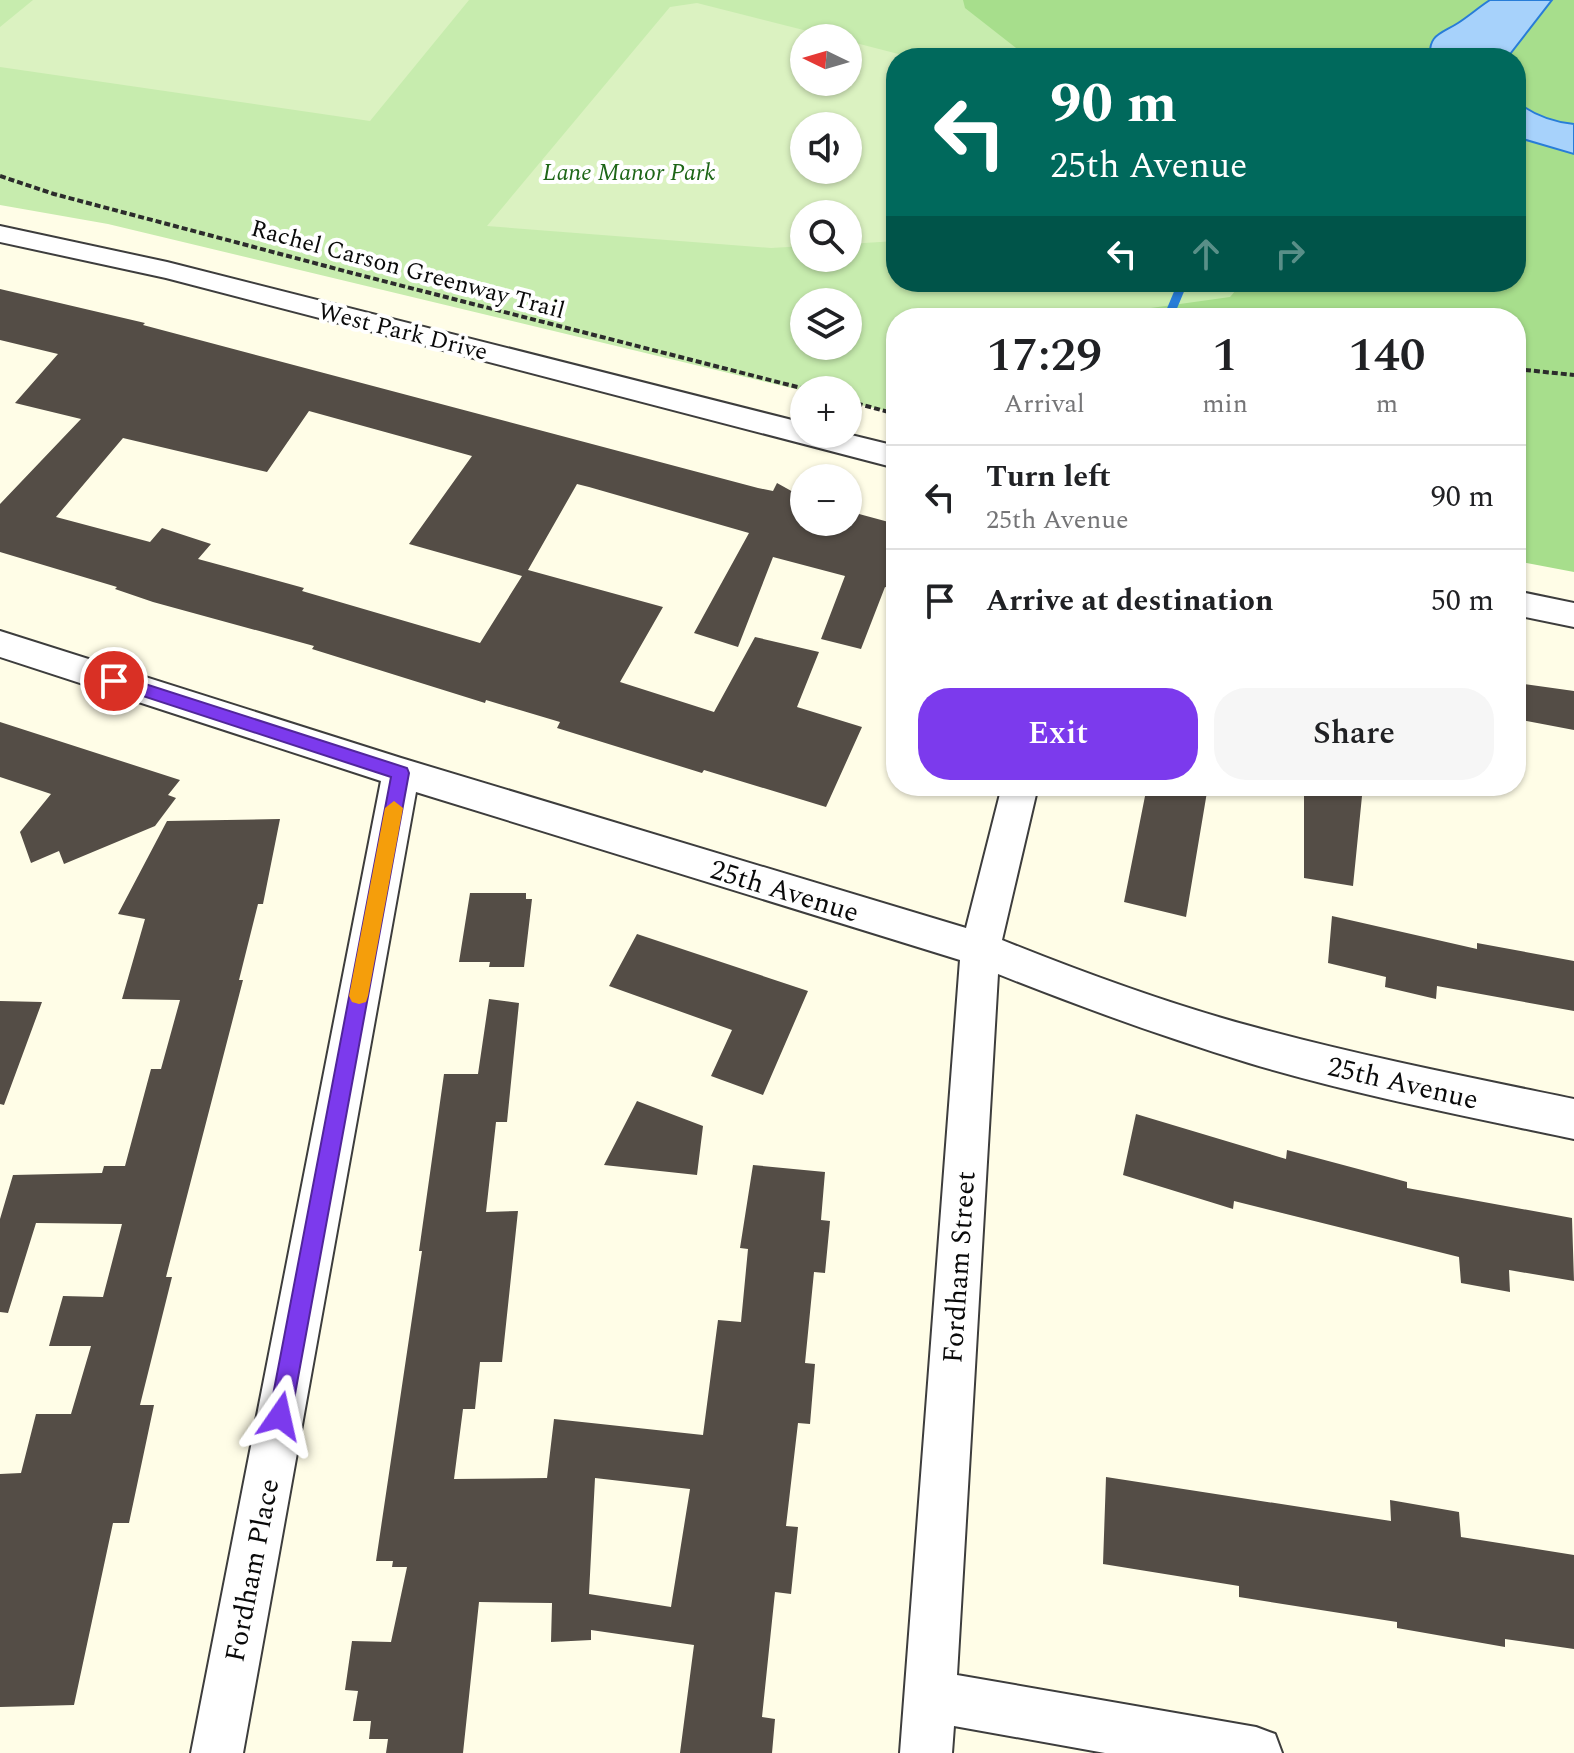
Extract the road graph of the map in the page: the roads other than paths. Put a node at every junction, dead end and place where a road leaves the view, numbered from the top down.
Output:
1 (0, 234) edge
2 (790, 430) edge
3 (860, 448) edge
4 (886, 454) edge
5 (1526, 605) edge
6 (1574, 615) edge
7 (0, 644) edge
8 (401, 773) junction
9 (1018, 796) edge
10 (980, 949) junction
11 (1574, 1119) edge
12 (928, 1696) junction
13 (217, 1753) edge
14 (926, 1753) edge
15 (1256, 1753) edge

1 - 2 street, West Park Drive
3 - 4 street, West Park Drive
5 - 6 street
7 - 8 street, 25th Avenue
8 - 10 street, 25th Avenue
8 - 13 street, Fordham Place
9 - 10 street, Fordham Street
10 - 11 street, 25th Avenue
10 - 12 street, Fordham Street
12 - 14 street, Fordham Street
12 - 15 street

